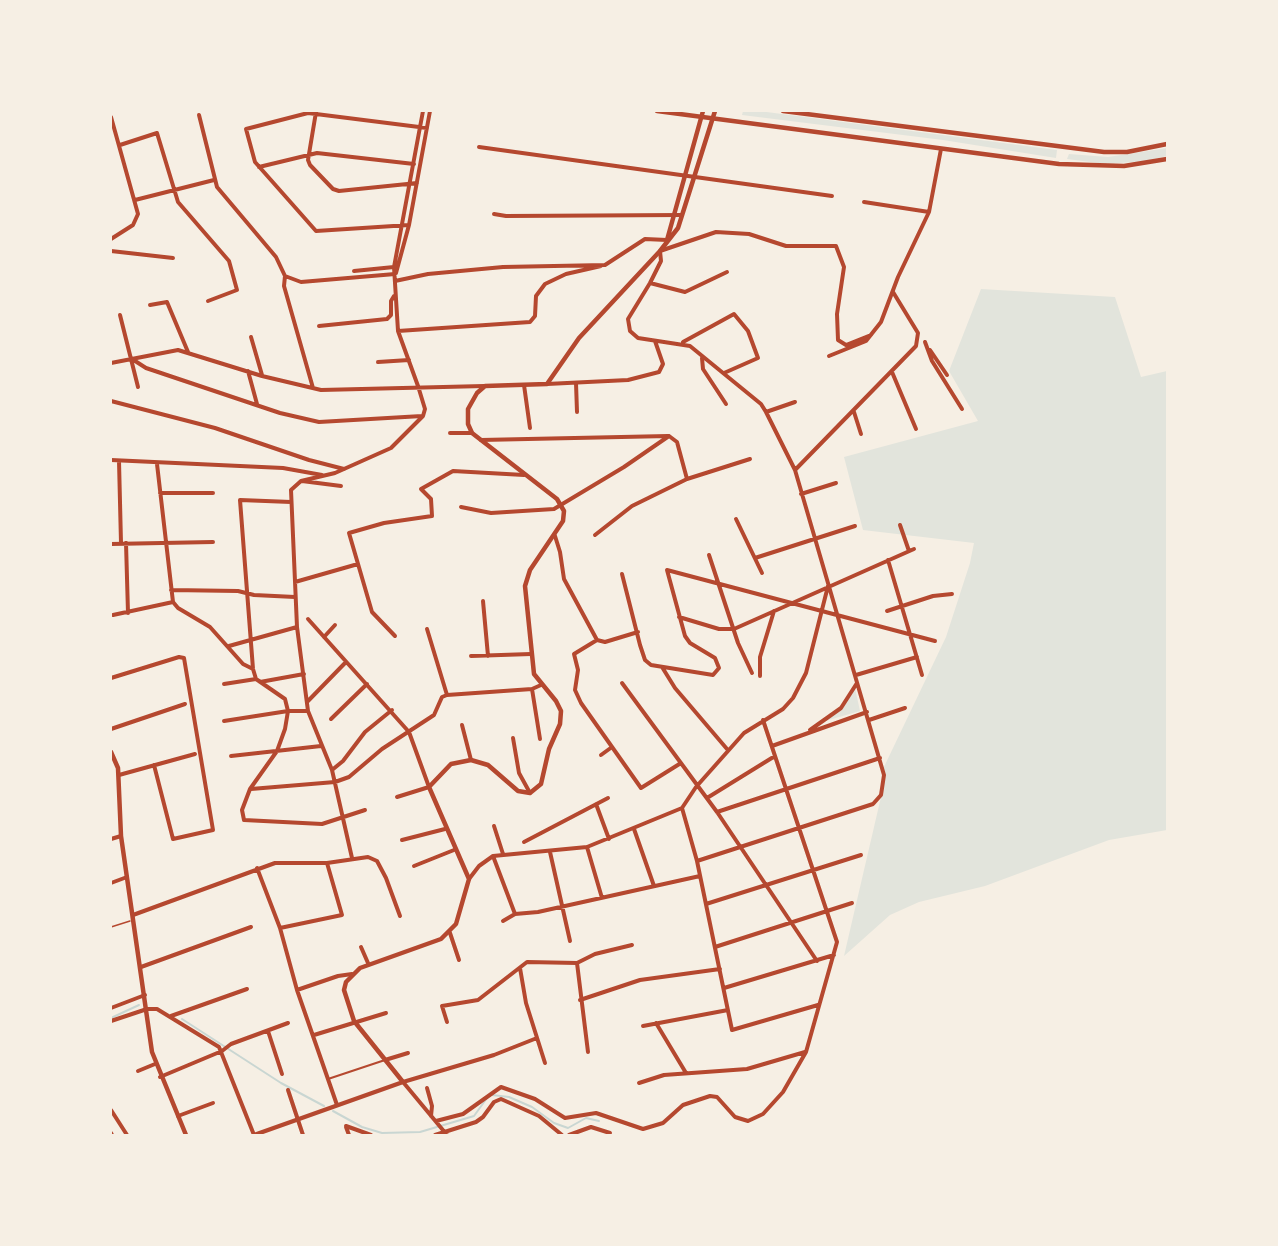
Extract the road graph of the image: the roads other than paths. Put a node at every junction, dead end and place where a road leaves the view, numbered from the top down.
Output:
1 (423, 111) edge
2 (430, 111) edge
3 (657, 111) edge
4 (715, 111) edge
5 (783, 111) edge
6 (316, 112) edge
7 (702, 114) edge
8 (199, 116) dead end
9 (111, 117) edge
10 (712, 118) junction
11 (421, 127) junction
12 (427, 128) junction
13 (1167, 144) edge
14 (120, 145) junction
15 (479, 147) dead end
16 (941, 149) junction
17 (309, 153) junction
18 (1167, 159) edge
19 (414, 164) junction
20 (259, 167) junction
21 (684, 177) junction
22 (694, 178) junction
23 (214, 180) junction
24 (411, 183) junction
25 (417, 183) junction
26 (174, 191) junction
27 (832, 196) dead end
28 (135, 200) junction
29 (864, 202) dead end
30 (929, 212) junction
31 (494, 214) dead end
32 (672, 215) junction
33 (682, 216) junction
34 (402, 225) junction
35 (409, 225) junction
36 (111, 238) edge
37 (667, 240) junction
38 (111, 251) edge
39 (660, 251) junction
40 (173, 258) dead end
41 (605, 264) junction
42 (394, 267) junction
43 (354, 271) dead end
44 (727, 272) dead end
45 (395, 274) junction
46 (285, 276) junction
47 (395, 281) junction
48 (650, 283) junction
49 (893, 292) junction
50 (395, 294) junction
51 (208, 301) dead end
52 (150, 305) dead end
53 (120, 315) dead end
54 (319, 326) dead end
55 (398, 331) junction
56 (871, 335) junction
57 (250, 338) dead end
58 (922, 340) junction
59 (655, 341) junction
60 (682, 343) junction
61 (189, 352) junction
62 (828, 356) dead end
63 (702, 358) junction
64 (132, 359) junction
65 (409, 360) junction
66 (378, 362) dead end
67 (111, 363) edge
68 (248, 371) junction
69 (892, 372) junction
70 (724, 373) junction
71 (947, 375) dead end
72 (262, 376) junction
73 (576, 382) junction
74 (548, 384) junction
75 (524, 385) junction
76 (418, 386) junction
77 (485, 386) junction
78 (138, 387) dead end
79 (313, 388) junction
80 (111, 401) edge
81 (795, 402) dead end
82 (726, 404) dead end
83 (258, 405) junction
84 (962, 409) dead end
85 (577, 412) dead end
86 (766, 412) junction
87 (854, 412) junction
88 (423, 416) junction
89 (530, 428) dead end
90 (916, 429) dead end
91 (450, 433) dead end
92 (472, 433) junction
93 (861, 434) dead end
94 (669, 436) junction
95 (480, 440) junction
96 (750, 459) dead end
97 (111, 460) edge
98 (119, 460) junction
99 (157, 464) junction
100 (345, 469) junction
101 (795, 470) junction
102 (326, 475) junction
103 (524, 475) junction
104 (687, 479) junction
105 (301, 481) junction
106 (836, 483) dead end
107 (341, 486) dead end
108 (160, 493) junction
109 (213, 493) dead end
110 (801, 494) junction
111 (291, 502) junction
112 (562, 504) junction
113 (461, 507) dead end
114 (736, 519) dead end
115 (900, 525) dead end
116 (855, 526) dead end
117 (555, 536) junction
118 (595, 536) dead end
119 (815, 538) junction
120 (213, 542) dead end
121 (124, 543) junction
122 (165, 543) junction
123 (111, 544) edge
124 (914, 549) dead end
125 (909, 551) junction
126 (709, 555) dead end
127 (755, 558) junction
128 (888, 560) junction
129 (358, 564) junction
130 (762, 573) dead end
131 (622, 574) dead end
132 (295, 582) junction
133 (719, 583) junction
134 (829, 586) junction
135 (171, 590) junction
136 (246, 593) junction
137 (952, 594) dead end
138 (295, 597) junction
139 (173, 602) junction
140 (483, 602) dead end
141 (793, 603) junction
142 (902, 606) junction
143 (823, 610) junction
144 (774, 611) junction
145 (887, 611) dead end
146 (128, 613) junction
147 (838, 614) junction
148 (113, 615) dead end
149 (680, 617) junction
150 (308, 619) dead end
151 (335, 625) dead end
152 (297, 627) junction
153 (427, 629) dead end
154 (734, 629) junction
155 (638, 633) junction
156 (910, 635) junction
157 (395, 636) dead end
158 (324, 637) junction
159 (249, 641) junction
160 (599, 641) junction
161 (935, 642) dead end
162 (229, 646) junction
163 (531, 654) junction
164 (471, 656) dead end
165 (488, 656) junction
166 (917, 657) junction
167 (346, 662) junction
168 (662, 666) junction
169 (253, 669) junction
170 (752, 673) dead end
171 (304, 674) junction
172 (856, 675) junction
173 (922, 675) dead end
174 (760, 676) dead end
175 (111, 678) edge
176 (258, 680) junction
177 (858, 682) junction
178 (622, 683) dead end
179 (224, 684) dead end
180 (367, 684) junction
181 (541, 685) junction
182 (532, 688) junction
183 (447, 695) junction
184 (307, 702) junction
185 (185, 704) dead end
186 (905, 708) dead end
187 (392, 710) junction
188 (288, 711) junction
189 (308, 711) junction
190 (867, 712) junction
191 (331, 719) dead end
192 (763, 720) junction
193 (869, 720) junction
194 (224, 721) dead end
195 (462, 725) dead end
196 (111, 729) edge
197 (409, 732) junction
198 (805, 733) junction
199 (513, 738) dead end
200 (540, 739) dead end
201 (321, 746) junction
202 (772, 746) junction
203 (612, 747) junction
204 (727, 749) junction
205 (277, 751) junction
206 (111, 752) edge
207 (195, 754) dead end
208 (601, 755) dead end
209 (231, 756) dead end
210 (775, 756) junction
211 (880, 758) junction
212 (471, 760) junction
213 (681, 763) junction
214 (154, 765) junction
215 (332, 770) junction
216 (119, 774) junction
217 (335, 782) junction
218 (429, 787) junction
219 (696, 787) junction
220 (250, 789) junction
221 (786, 789) junction
222 (530, 793) junction
223 (397, 796) dead end
224 (608, 798) dead end
225 (707, 798) junction
226 (596, 804) junction
227 (682, 808) junction
228 (365, 810) dead end
229 (717, 812) junction
230 (341, 819) junction
231 (494, 826) dead end
232 (445, 829) junction
233 (634, 829) junction
234 (800, 829) junction
235 (121, 836) junction
236 (111, 839) edge
237 (609, 839) junction
238 (402, 840) dead end
239 (524, 842) dead end
240 (587, 847) junction
241 (740, 848) junction
242 (454, 850) junction
243 (550, 852) junction
244 (503, 854) junction
245 (861, 855) dead end
246 (493, 856) junction
247 (352, 858) junction
248 (697, 861) junction
249 (327, 863) junction
250 (414, 866) dead end
251 (258, 868) junction
252 (813, 870) junction
253 (700, 876) junction
254 (127, 877) junction
255 (469, 879) junction
256 (111, 883) edge
257 (765, 885) junction
258 (654, 886) junction
259 (602, 898) junction
260 (852, 903) dead end
261 (706, 904) junction
262 (562, 906) junction
263 (827, 912) junction
264 (515, 914) junction
265 (400, 916) dead end
266 (134, 917) junction
267 (503, 921) dead end
268 (791, 923) junction
269 (111, 927) edge
270 (251, 927) dead end
271 (280, 928) junction
272 (450, 933) junction
273 (570, 941) dead end
274 (632, 945) dead end
275 (361, 947) dead end
276 (715, 947) junction
277 (835, 955) junction
278 (459, 960) dead end
279 (816, 961) junction
280 (368, 963) junction
281 (577, 963) junction
282 (141, 967) junction
283 (520, 967) junction
284 (720, 969) junction
285 (352, 974) junction
286 (247, 988) dead end
287 (724, 988) junction
288 (297, 990) junction
289 (146, 994) junction
290 (580, 1000) junction
291 (111, 1002) edge
292 (818, 1004) junction
293 (112, 1008) edge
294 (147, 1009) junction
295 (728, 1010) junction
296 (386, 1013) dead end
297 (171, 1016) junction
298 (111, 1021) edge
299 (354, 1021) junction
300 (447, 1022) dead end
301 (288, 1023) dead end
302 (656, 1023) junction
303 (643, 1026) dead end
304 (268, 1031) junction
305 (314, 1035) junction
306 (537, 1038) junction
307 (225, 1048) junction
308 (588, 1052) dead end
309 (806, 1052) junction
310 (408, 1053) dead end
311 (385, 1060) junction
312 (545, 1063) dead end
313 (155, 1064) junction
314 (138, 1071) dead end
315 (686, 1073) junction
316 (282, 1074) dead end
317 (160, 1077) junction
318 (328, 1079) junction
319 (403, 1082) junction
320 (639, 1083) dead end
321 (427, 1088) dead end
322 (288, 1090) dead end
323 (213, 1103) dead end
324 (337, 1105) junction
325 (111, 1110) edge
326 (178, 1116) junction
327 (431, 1116) junction
328 (298, 1118) junction
329 (437, 1123) junction
330 (445, 1132) edge
331 (555, 1133) edge
332 (609, 1134) edge
333 (127, 1135) edge
334 (186, 1135) edge
335 (254, 1135) edge
336 (303, 1135) edge
337 (349, 1135) edge
338 (371, 1135) edge
339 (435, 1135) edge
340 (562, 1135) edge
341 (569, 1135) edge

1 - 11 street
2 - 12 street
3 - 7 street
4 - 10 street
5 - 13 street
6 - 11 street
6 - 17 street
6 - 20 street
7 - 10 street
7 - 21 street
8 - 23 street
9 - 14 street
10 - 16 street
10 - 22 street
11 - 12 street
11 - 19 street
12 - 25 street
14 - 26 street
14 - 28 street
15 - 21 street
16 - 18 street
16 - 30 street
17 - 19 street
17 - 20 street
17 - 24 street
19 - 24 street
20 - 34 street
21 - 22 street
21 - 32 street
22 - 27 street
22 - 33 street
23 - 26 street
23 - 46 street
24 - 25 street
24 - 34 street
25 - 35 street
26 - 28 street
26 - 51 street
28 - 36 street
29 - 30 street
30 - 49 street
31 - 32 street
32 - 33 street
32 - 37 street
33 - 37 street
34 - 35 street
34 - 42 street
35 - 45 street
37 - 39 street
37 - 41 street
38 - 40 street
39 - 48 street
39 - 56 street
39 - 74 street
41 - 47 street
41 - 55 street
42 - 43 street
42 - 45 street
44 - 48 street
45 - 46 street
45 - 47 street
46 - 79 street
47 - 50 street
48 - 59 street
49 - 56 street
49 - 58 street
50 - 54 street
50 - 55 street
52 - 61 street
53 - 64 street
55 - 65 street
56 - 62 street
57 - 72 street
58 - 69 street
58 - 71 street
58 - 84 street
59 - 60 street
59 - 73 street
60 - 63 street
60 - 70 street
61 - 64 street
61 - 68 street
63 - 70 street
63 - 82 street
64 - 67 street
64 - 78 street
64 - 83 street
65 - 66 street
65 - 76 street
68 - 72 street
68 - 83 street
69 - 87 street
69 - 90 street
70 - 86 street
72 - 79 street
73 - 74 street
73 - 85 street
74 - 75 street
75 - 77 street
75 - 89 street
76 - 77 street
76 - 79 street
76 - 88 street
77 - 92 street
80 - 100 street
81 - 86 street
83 - 88 street
86 - 101 street
87 - 93 street
87 - 101 street
88 - 100 street
91 - 92 street
92 - 95 street
94 - 95 street
94 - 104 street
94 - 112 street
95 - 103 street
96 - 104 street
97 - 98 street
98 - 99 street
98 - 121 street
99 - 102 street
99 - 108 street
100 - 102 street
101 - 110 street
102 - 105 street
103 - 112 street
103 - 129 street
104 - 118 street
105 - 107 street
105 - 111 street
106 - 110 street
108 - 109 street
108 - 122 street
110 - 119 street
111 - 132 street
111 - 136 street
112 - 113 street
112 - 117 street
114 - 127 street
115 - 125 street
116 - 119 street
117 - 160 street
117 - 163 street
119 - 127 street
119 - 134 street
120 - 122 street
121 - 122 street
121 - 123 street
121 - 146 street
122 - 135 street
124 - 125 street
125 - 128 street
126 - 133 street
127 - 130 street
128 - 134 street
128 - 142 street
129 - 132 street
129 - 157 street
131 - 155 street
132 - 138 street
133 - 141 street
133 - 149 street
133 - 154 street
134 - 141 street
134 - 143 street
134 - 147 street
135 - 136 street
135 - 139 street
136 - 138 street
136 - 159 street
137 - 142 street
138 - 152 street
139 - 146 street
139 - 162 street
140 - 165 street
141 - 143 street
141 - 144 street
142 - 145 street
142 - 156 street
143 - 147 street
143 - 192 street
144 - 154 street
144 - 174 street
146 - 148 street
147 - 156 street
147 - 172 street
149 - 154 street
149 - 168 street
150 - 158 street
151 - 158 street
152 - 159 street
152 - 171 street
153 - 183 street
154 - 170 street
155 - 160 street
155 - 168 street
156 - 161 street
156 - 166 street
158 - 167 street
159 - 162 street
159 - 169 street
160 - 203 street
162 - 169 street
163 - 165 street
163 - 181 street
164 - 165 street
166 - 172 street
166 - 173 street
167 - 180 street
167 - 184 street
168 - 204 street
169 - 176 street
171 - 176 street
171 - 184 street
172 - 177 street
175 - 214 street
176 - 179 street
176 - 188 street
177 - 190 street
177 - 198 street
178 - 213 street
180 - 187 street
180 - 191 street
181 - 182 street
181 - 222 street
182 - 183 street
182 - 200 street
183 - 197 street
184 - 189 street
185 - 196 street
186 - 193 street
187 - 197 street
187 - 215 street
188 - 189 street
188 - 194 street
188 - 205 street
189 - 201 street
190 - 193 street
190 - 198 street
192 - 202 street
192 - 204 street
193 - 211 street
195 - 212 street
197 - 217 street
197 - 218 street
198 - 202 street
199 - 222 street
201 - 205 street
201 - 215 street
202 - 210 street
203 - 208 street
203 - 213 street
204 - 219 street
205 - 209 street
205 - 220 street
206 - 216 street
207 - 214 street
210 - 221 street
210 - 225 street
211 - 221 street
211 - 234 street
212 - 218 street
212 - 222 street
213 - 219 street
214 - 216 street
215 - 217 street
216 - 235 street
217 - 220 street
217 - 230 street
218 - 223 street
218 - 232 street
219 - 225 street
219 - 227 street
220 - 230 street
221 - 229 street
221 - 234 street
224 - 226 street
225 - 229 street
226 - 237 street
226 - 239 street
227 - 233 street
227 - 248 street
228 - 230 street
229 - 241 street
230 - 247 street
231 - 244 street
232 - 238 street
232 - 242 street
233 - 237 street
233 - 258 street
234 - 241 street
234 - 252 street
235 - 236 street
235 - 254 street
237 - 240 street
240 - 243 street
240 - 259 street
241 - 248 street
241 - 257 street
242 - 250 street
242 - 255 street
243 - 244 street
243 - 262 street
244 - 246 street
245 - 252 street
246 - 255 street
246 - 264 street
247 - 249 street
247 - 265 street
248 - 253 street
249 - 251 street
249 - 271 street
251 - 266 street
251 - 271 street
252 - 257 street
252 - 263 street
253 - 258 street
253 - 261 street
254 - 256 street
254 - 266 street
255 - 272 street
257 - 261 street
257 - 268 street
258 - 259 street
259 - 262 street
260 - 263 street
261 - 276 street
262 - 264 street
262 - 273 street
263 - 268 street
263 - 277 street
264 - 267 street
266 - 269 lane
266 - 282 street
268 - 276 street
268 - 279 street
270 - 282 street
271 - 288 street
272 - 278 street
272 - 280 street
274 - 281 street
275 - 280 street
276 - 284 street
277 - 279 street
277 - 292 street
279 - 287 street
280 - 285 street
281 - 283 street
281 - 290 street
282 - 289 street
283 - 300 street
283 - 306 street
284 - 287 street
284 - 290 street
285 - 288 street
285 - 299 street
286 - 297 street
287 - 295 street
288 - 305 street
289 - 293 street
289 - 294 street
290 - 308 street
291 - 293 street
292 - 295 street
292 - 309 street
294 - 297 street
294 - 298 street
294 - 313 street
295 - 302 street
296 - 299 street
297 - 307 street
299 - 305 street
299 - 311 street
301 - 304 street
302 - 303 street
302 - 315 street
304 - 307 street
304 - 316 street
305 - 318 street
306 - 312 street
306 - 319 street
307 - 317 street
307 - 335 street
309 - 315 street
309 - 329 street
310 - 311 street
311 - 318 street
311 - 319 street
313 - 314 street
313 - 317 street
315 - 320 street
317 - 326 street
318 - 324 street
319 - 324 street
319 - 327 street
321 - 327 street
322 - 328 street
323 - 326 street
324 - 328 street
325 - 333 street
326 - 334 street
327 - 329 street
328 - 335 street
328 - 336 street
329 - 330 street
330 - 331 street
330 - 339 street
331 - 340 street
332 - 341 street
337 - 338 street

